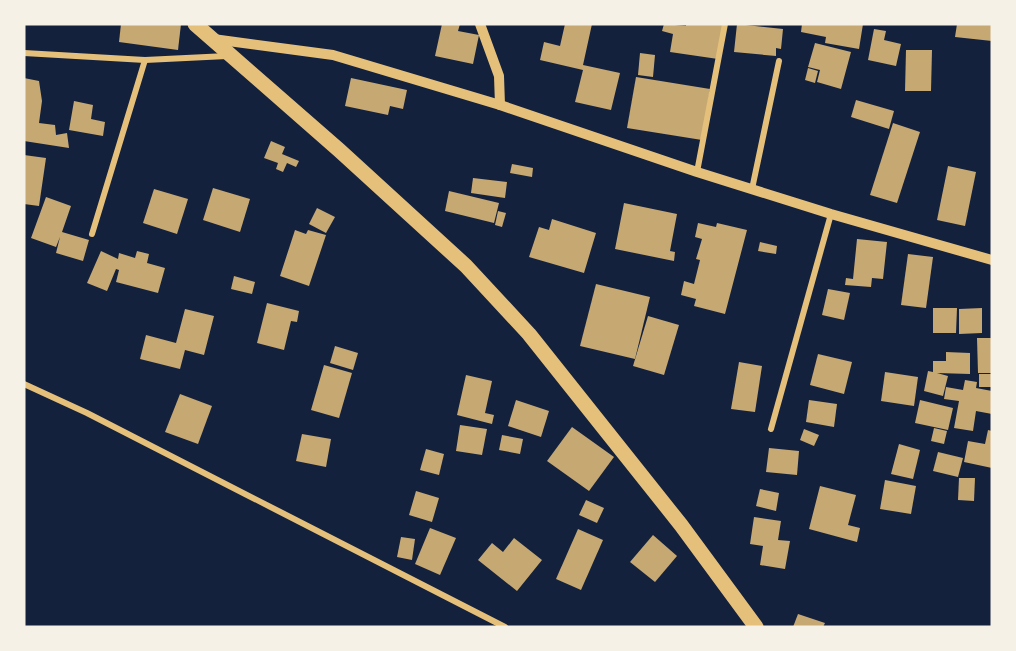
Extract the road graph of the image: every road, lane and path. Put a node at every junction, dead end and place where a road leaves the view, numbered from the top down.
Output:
1 (195, 24) edge
2 (480, 24) edge
3 (725, 24) edge
4 (213, 39) junction
5 (24, 53) edge
6 (230, 56) junction
7 (145, 60) junction
8 (779, 61) dead end
9 (500, 105) junction
10 (697, 172) junction
11 (752, 189) junction
12 (831, 214) junction
13 (92, 234) dead end
14 (992, 260) edge
15 (24, 384) edge
16 (771, 429) dead end
17 (505, 627) edge
18 (756, 627) edge

1 - 4 main road
2 - 9 street
3 - 10 street
4 - 6 main road
4 - 9 street
5 - 7 street
6 - 7 street
6 - 18 main road
7 - 13 street
8 - 11 street
9 - 10 street
10 - 11 street
11 - 12 street
12 - 14 street
12 - 16 street
15 - 17 street

